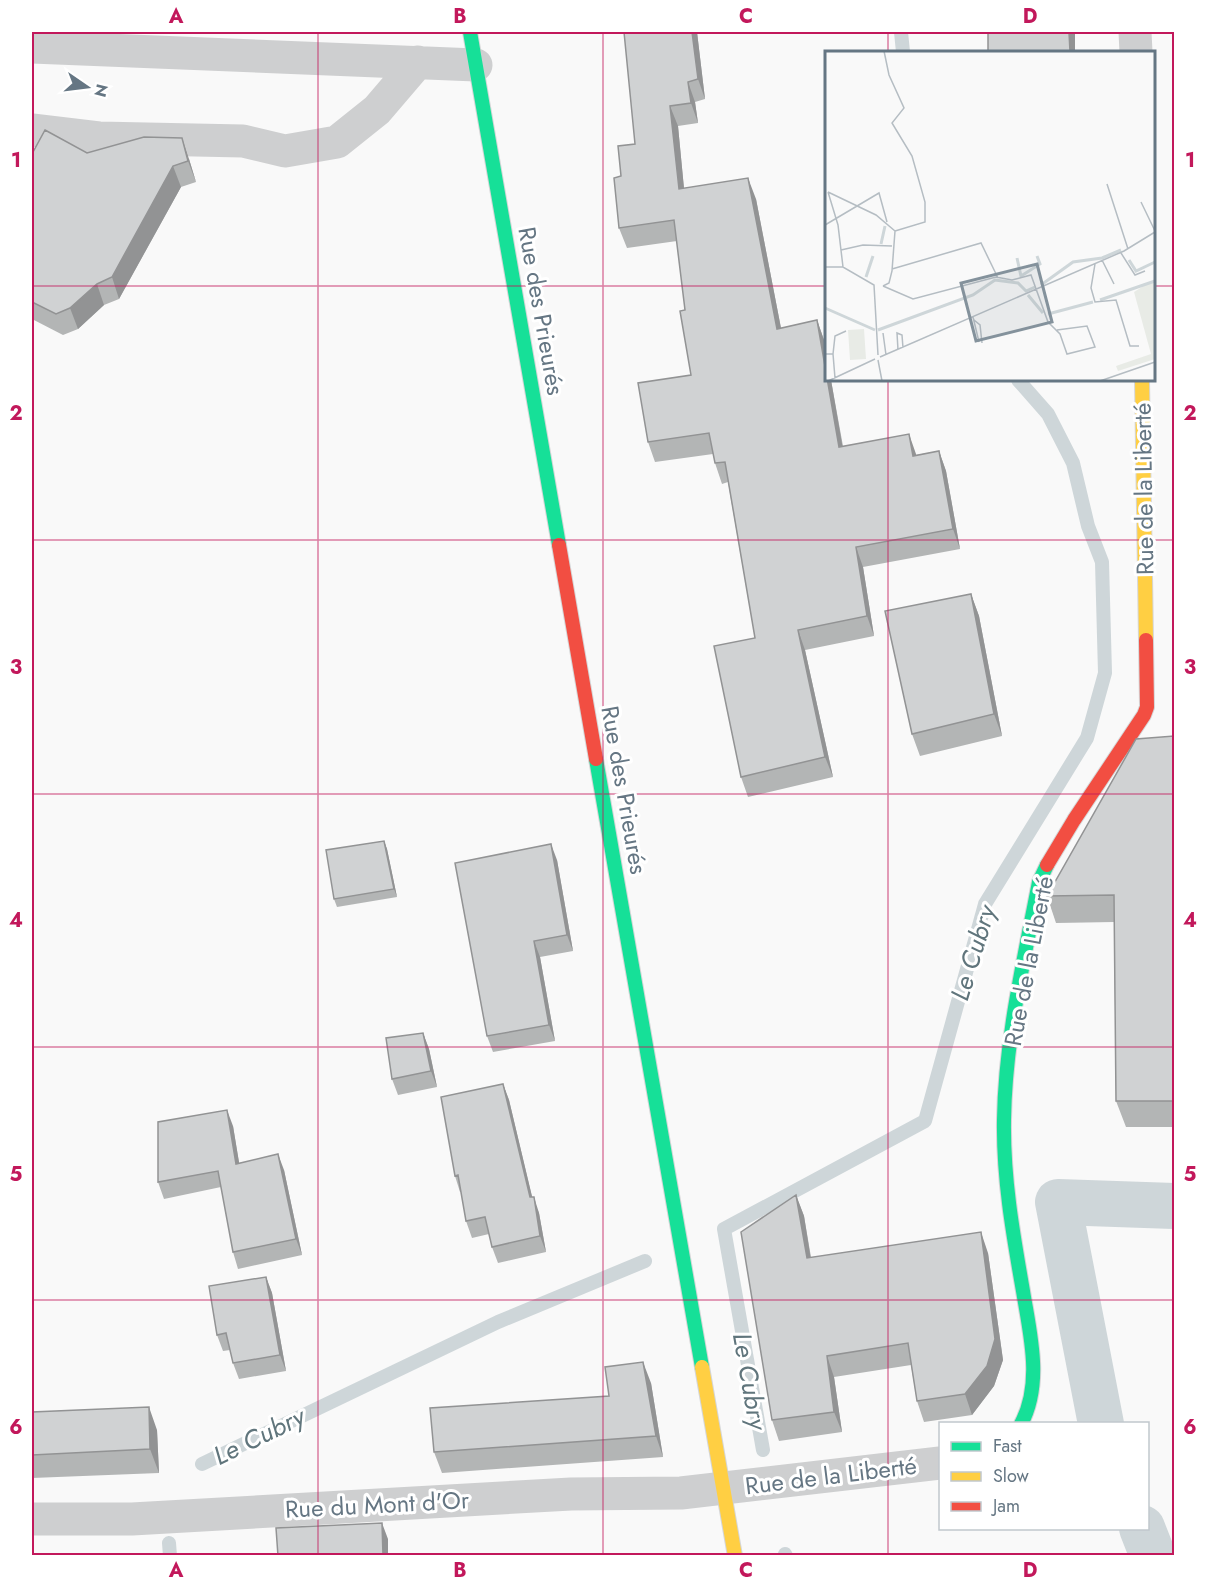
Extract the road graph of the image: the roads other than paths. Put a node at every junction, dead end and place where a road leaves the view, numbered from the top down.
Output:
1 (470, 32) edge
2 (1135, 32) edge
3 (32, 47) edge
4 (1136, 51) edge
5 (418, 62) junction
6 (476, 65) junction
7 (32, 130) edge
8 (1142, 381) edge
9 (1164, 746) edge
10 (1123, 747) junction
11 (1022, 1422) edge
12 (939, 1463) edge
13 (722, 1489) junction
14 (32, 1519) edge
15 (735, 1556) edge

1 - 6 street, Rue des Prieurés
2 - 4 street
3 - 5 street
5 - 6 street
5 - 7 street
6 - 13 street, Rue des Prieurés
8 - 10 street, Rue de la Liberté
9 - 10 street
10 - 11 street, Rue de la Liberté
12 - 13 street, Rue de la Liberté
13 - 14 street, Rue du Mont d'Or
13 - 15 street, Rue des Prieurés

